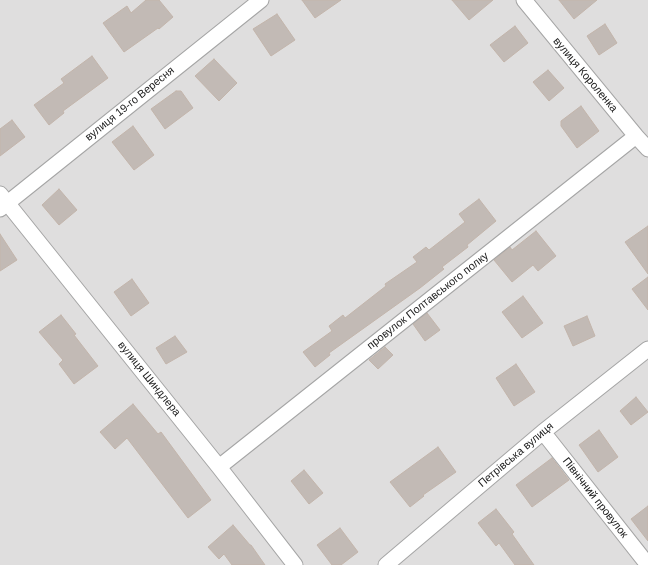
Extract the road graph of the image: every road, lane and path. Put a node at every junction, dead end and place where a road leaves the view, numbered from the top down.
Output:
1 (261, 0) edge
2 (524, 0) edge
3 (645, 144) edge
4 (2, 202) edge
5 (648, 349) edge
6 (543, 432) junction
7 (219, 466) junction
8 (648, 564) edge
9 (295, 565) edge
10 (386, 565) edge

1 - 4 street, вулиця 19-го Вересня
2 - 3 street, вулиця Короленка
3 - 7 street, провулок Полтавського полку
4 - 7 street, вулиця Шиндлера
5 - 6 street, Петрівська вулиця
6 - 8 street, Північний провулок
6 - 10 street, Петрівська вулиця
7 - 9 street, вулиця Шиндлера

